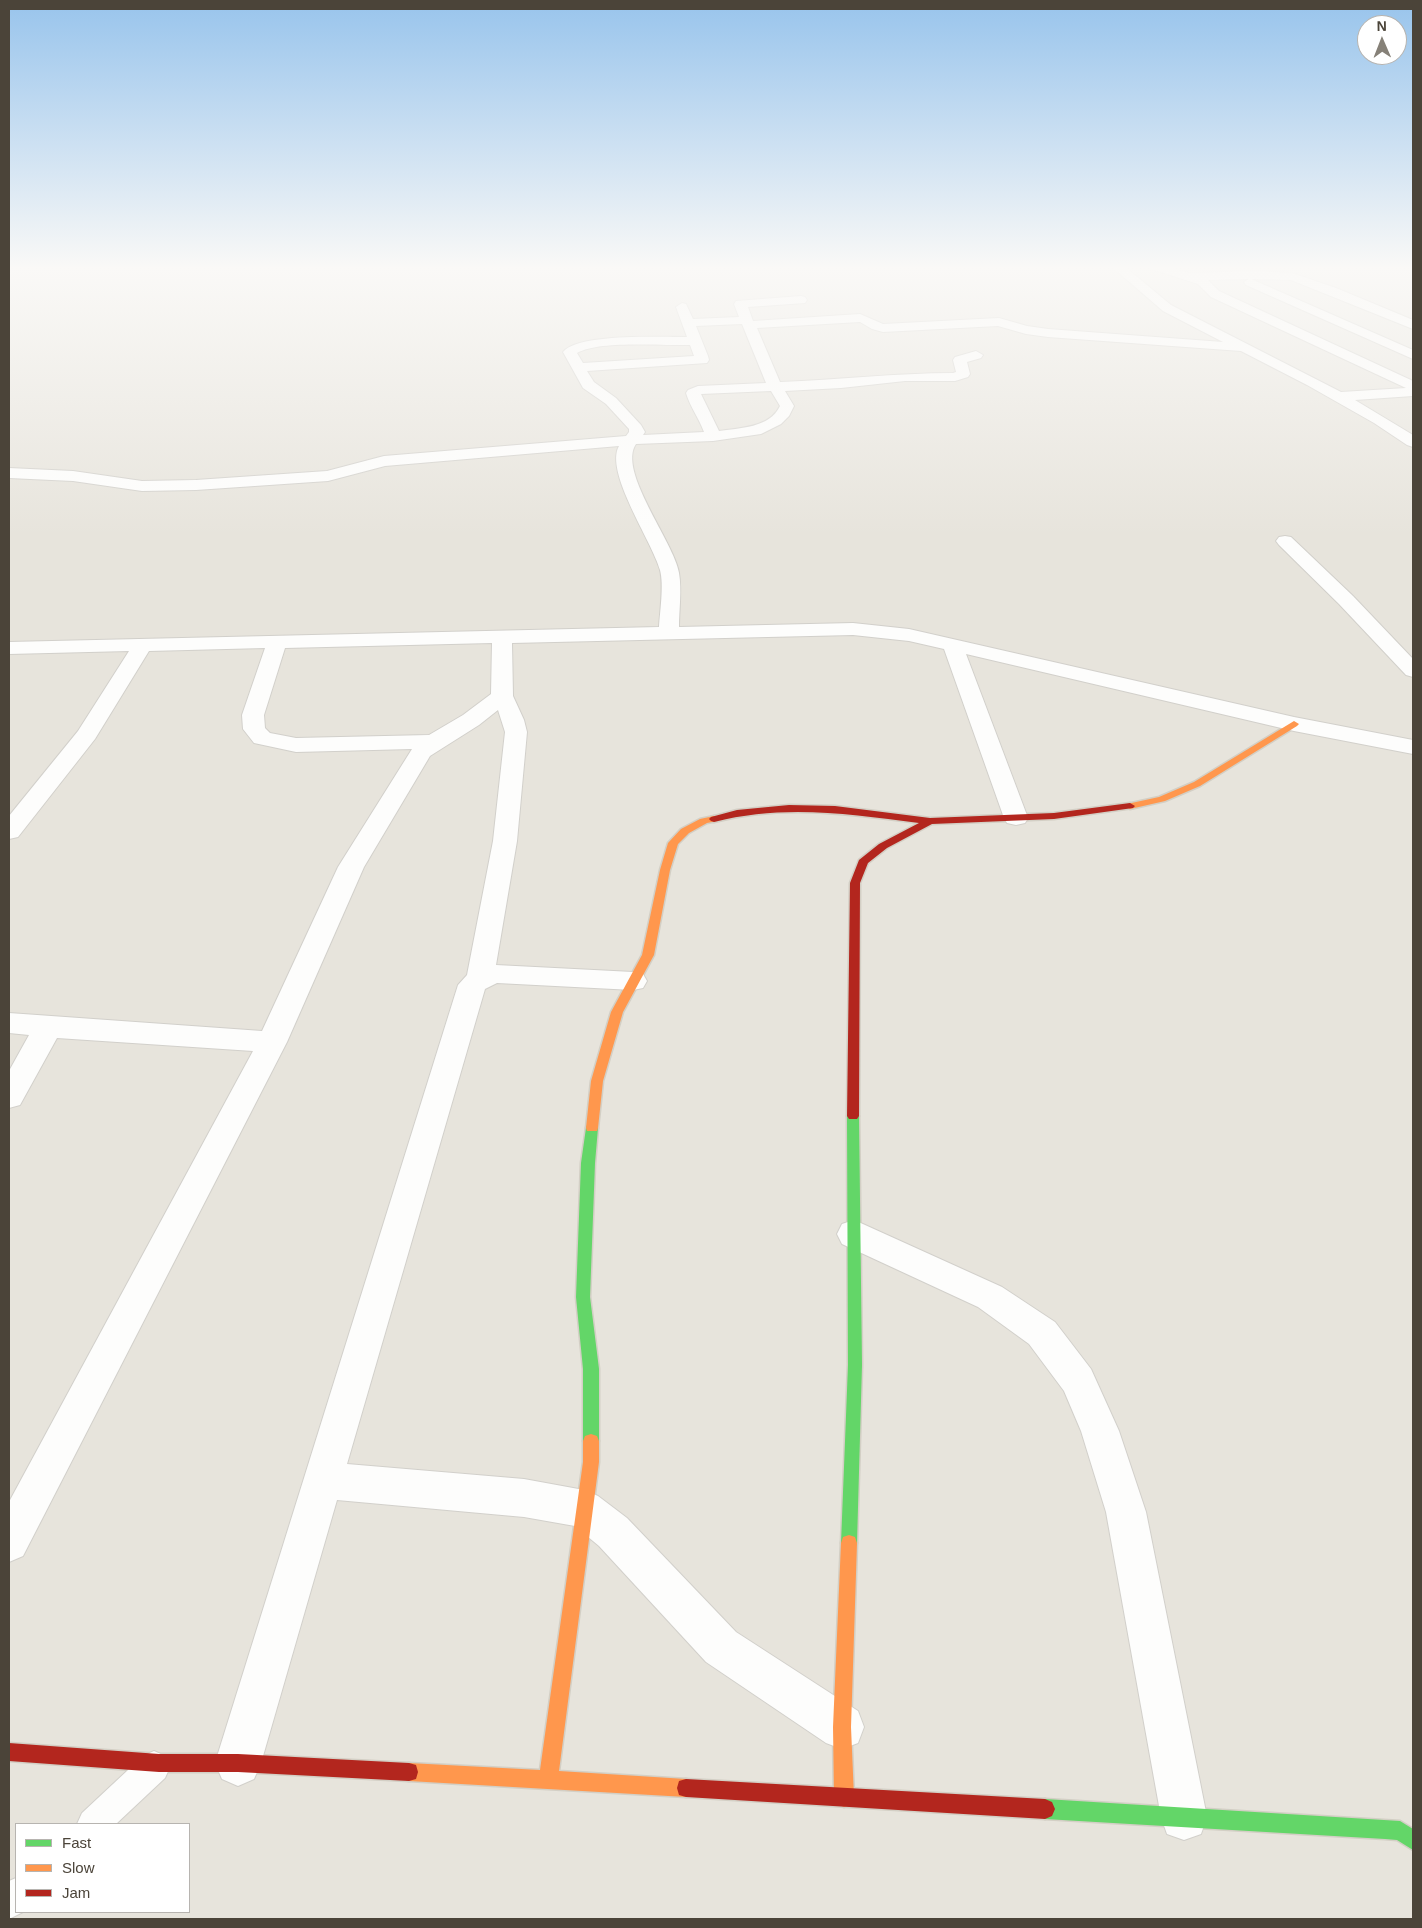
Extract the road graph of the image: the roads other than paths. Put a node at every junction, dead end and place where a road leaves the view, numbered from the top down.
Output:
1 (572, 356) edge
2 (700, 356) edge
3 (762, 356) edge
4 (973, 356) edge
5 (1260, 356) edge
6 (1350, 356) edge
7 (578, 368) junction
8 (833, 369) dead end
9 (707, 374) junction
10 (841, 384) junction
11 (774, 386) junction
12 (1413, 386) edge
13 (1413, 392) edge
14 (1358, 396) junction
15 (1338, 397) junction
16 (1413, 425) edge
17 (713, 436) junction
18 (631, 440) junction
19 (1413, 442) edge
20 (9, 473) edge
21 (1286, 541) dead end
22 (670, 633) junction
23 (502, 637) junction
24 (276, 642) junction
25 (952, 644) junction
26 (143, 645) junction
27 (9, 648) edge
28 (1413, 671) edge
29 (502, 696) junction
30 (1294, 724) junction
31 (434, 742) junction
32 (1413, 747) edge
33 (1016, 818) junction
34 (930, 821) junction
35 (9, 832) edge
36 (480, 979) junction
37 (633, 981) junction
38 (9, 1022) edge
39 (48, 1027) junction
40 (272, 1042) junction
41 (9, 1097) edge
42 (854, 1234) junction
43 (324, 1480) junction
44 (584, 1510) junction
45 (9, 1542) edge
46 (842, 1727) junction
47 (9, 1752) edge
48 (159, 1763) junction
49 (238, 1763) junction
50 (548, 1780) junction
51 (844, 1797) junction
52 (1184, 1817) junction
53 (94, 1823) edge
54 (1413, 1840) edge

1 - 7 street
2 - 9 street
3 - 11 street
4 - 10 street
5 - 15 street
6 - 12 street
7 - 9 street
7 - 18 street
8 - 10 street
9 - 11 street
9 - 17 street
10 - 11 street
11 - 17 street
13 - 14 street
14 - 15 street
14 - 16 street
15 - 19 street
17 - 18 street
18 - 20 street
18 - 22 street
21 - 28 street
22 - 23 street
22 - 25 street
23 - 24 street
23 - 29 street
24 - 26 street
24 - 31 street
25 - 30 street
25 - 33 street
26 - 27 street
26 - 35 street
29 - 31 street
29 - 36 street
30 - 32 street
30 - 33 street
31 - 40 street
33 - 34 street
34 - 37 street
34 - 42 street
36 - 37 street
36 - 43 street
37 - 44 street
38 - 39 street
39 - 40 street
39 - 41 street
40 - 45 street
42 - 46 street
42 - 52 street
43 - 44 street
43 - 49 street
44 - 46 street
44 - 50 street
46 - 51 street
47 - 48 street
48 - 49 street
48 - 53 lane
49 - 50 street
50 - 51 street
51 - 52 street
52 - 54 street

